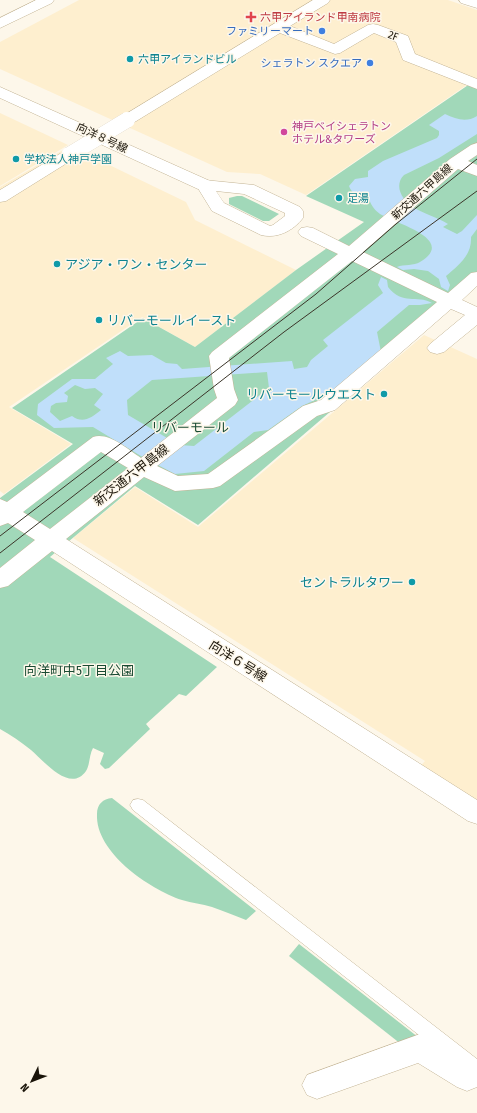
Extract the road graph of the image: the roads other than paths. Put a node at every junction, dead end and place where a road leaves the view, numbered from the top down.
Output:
1 (47, 0) edge
2 (323, 0) edge
3 (466, 0) edge
4 (477, 4) edge
5 (0, 24) edge
6 (279, 27) junction
7 (477, 84) edge
8 (0, 92) edge
9 (477, 148) edge
10 (456, 162) junction
11 (477, 171) edge
12 (204, 185) junction
13 (0, 197) edge
14 (307, 232) dead end
15 (351, 253) junction
16 (477, 277) edge
17 (450, 301) junction
18 (477, 314) edge
19 (437, 348) dead end
20 (144, 465) junction
21 (3, 512) edge
22 (50, 539) junction
23 (0, 580) edge
24 (138, 806) dead end
25 (477, 813) edge
26 (477, 1072) edge
27 (317, 1085) dead end

1 - 5 street
2 - 6 street
3 - 4 street
6 - 7 street, 2F
6 - 13 street, bridge
8 - 12 street, 向洋８号線
9 - 10 street
10 - 11 street, 新交通六甲島線
10 - 15 street, 新交通六甲島線
12 - 12 street, 向洋８号線
14 - 15 street
15 - 17 street
15 - 20 street, 新交通六甲島線
16 - 17 street
17 - 18 street
17 - 20 street
18 - 19 street
20 - 21 street
20 - 22 street, 新交通六甲島線
21 - 22 street, 向洋６号線
22 - 23 street, 新交通六甲島線
22 - 25 street, 向洋６号線
24 - 26 lane
26 - 27 street

